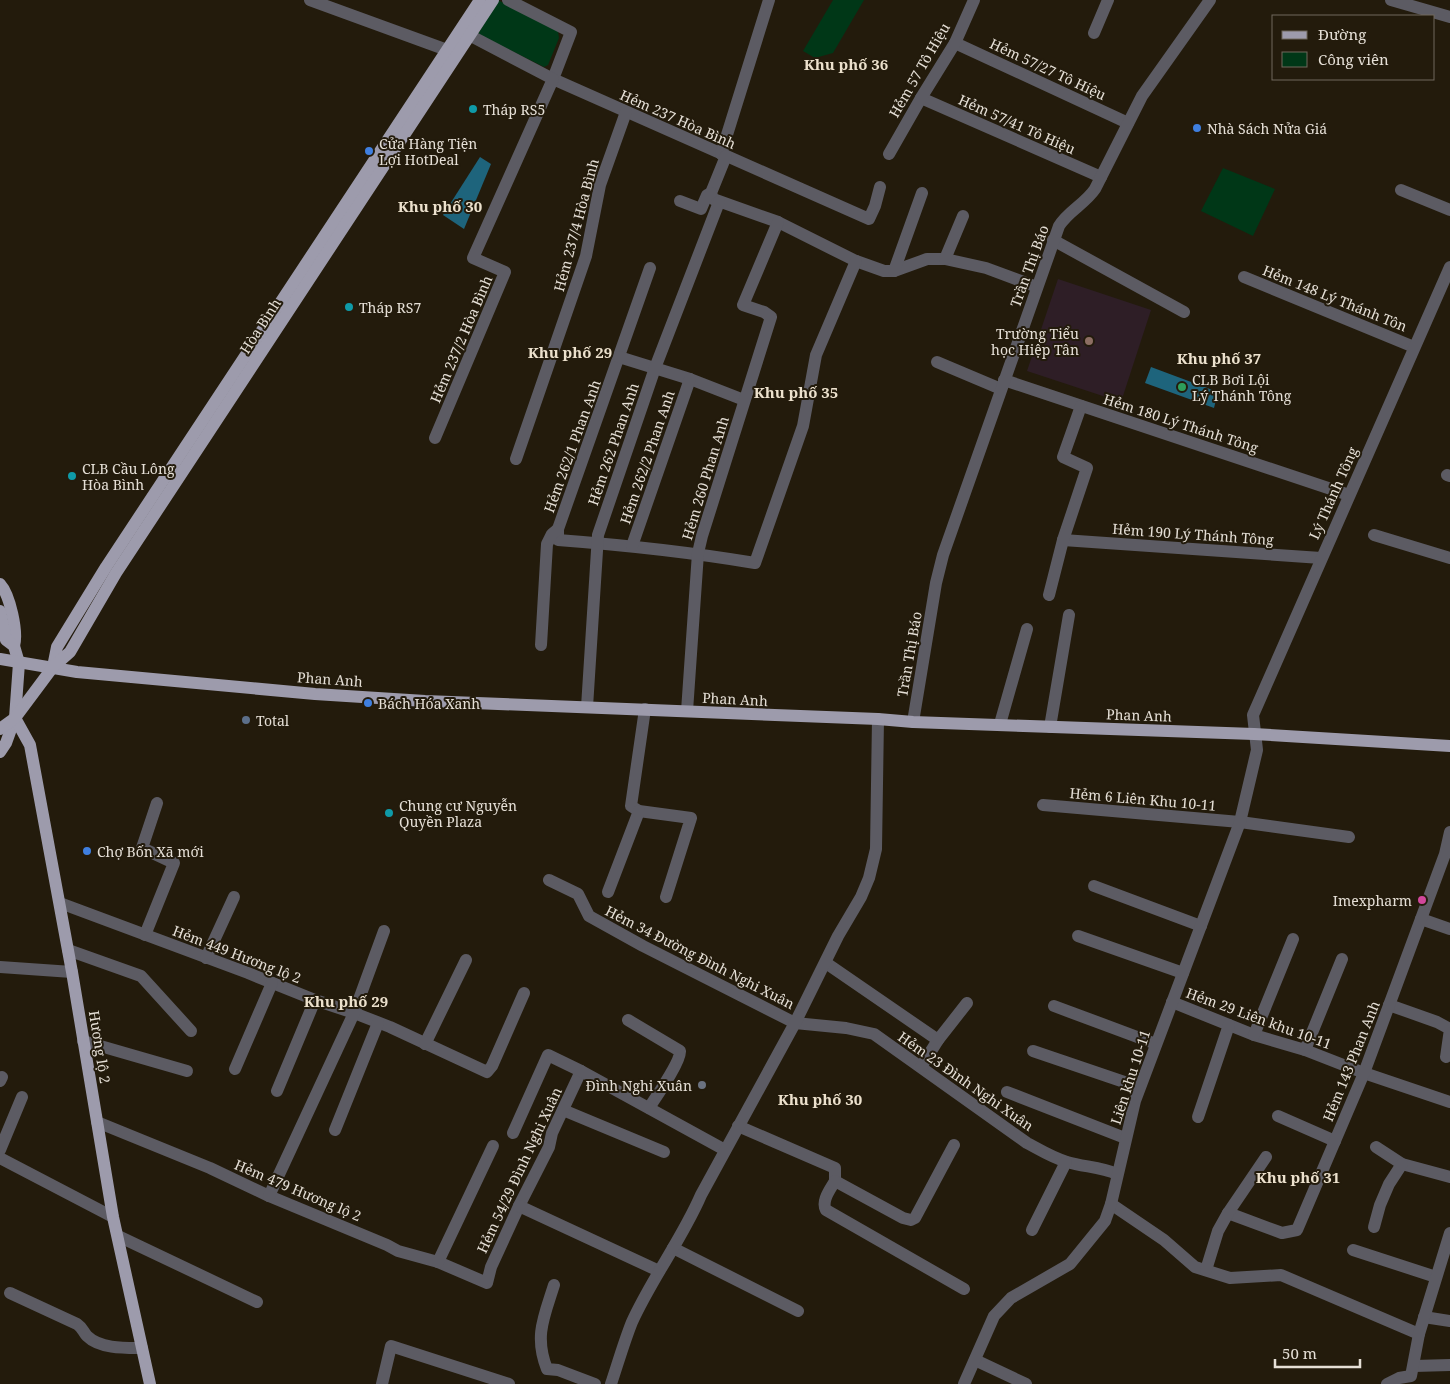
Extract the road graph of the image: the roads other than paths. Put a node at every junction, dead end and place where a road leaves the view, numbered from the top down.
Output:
1 (310, 0) edge
2 (480, 0) edge
3 (493, 0) edge
4 (508, 0) edge
5 (769, 0) edge
6 (974, 0) edge
7 (1108, 0) edge
8 (1210, 0) edge
9 (1391, 0) edge
10 (1421, 4) edge
11 (1450, 17) edge
12 (1094, 33) dead end
13 (470, 35) junction
14 (955, 43) junction
15 (447, 50) junction
16 (553, 79) junction
17 (921, 98) junction
18 (626, 112) junction
19 (1128, 123) junction
20 (889, 154) dead end
21 (723, 155) junction
22 (1101, 177) junction
23 (880, 187) dead end
24 (1401, 190) dead end
25 (922, 193) dead end
26 (715, 197) junction
27 (680, 200) dead end
28 (1450, 210) edge
29 (963, 216) dead end
30 (778, 222) junction
31 (1053, 240) junction
32 (944, 259) junction
33 (856, 260) junction
34 (1450, 266) edge
35 (650, 268) dead end
36 (894, 272) junction
37 (1244, 277) dead end
38 (1037, 287) junction
39 (284, 307) junction
40 (1184, 312) dead end
41 (1414, 347) junction
42 (619, 357) junction
43 (937, 362) dead end
44 (655, 368) junction
45 (690, 379) junction
46 (1002, 384) junction
47 (744, 400) junction
48 (1081, 406) junction
49 (435, 438) dead end
50 (516, 459) dead end
51 (1349, 495) junction
52 (558, 529) junction
53 (1374, 535) dead end
54 (1063, 540) junction
55 (597, 543) junction
56 (632, 546) junction
57 (698, 553) junction
58 (1444, 556) edge
59 (1321, 558) junction
60 (0, 584) edge
61 (1049, 594) dead end
62 (0, 611) edge
63 (1069, 615) dead end
64 (1027, 629) dead end
65 (541, 645) dead end
66 (14, 646) junction
67 (0, 659) edge
68 (19, 663) junction
69 (53, 667) junction
70 (587, 707) junction
71 (645, 709) junction
72 (687, 711) junction
73 (15, 718) junction
74 (878, 719) junction
75 (913, 722) junction
76 (1000, 724) junction
77 (1050, 726) junction
78 (0, 729) edge
79 (1254, 734) junction
80 (1450, 746) edge
81 (0, 752) edge
82 (157, 803) dead end
83 (1043, 805) dead end
84 (639, 811) junction
85 (1240, 822) junction
86 (1450, 832) edge
87 (1349, 837) dead end
88 (548, 880) dead end
89 (1094, 886) dead end
90 (608, 892) dead end
91 (234, 896) dead end
92 (666, 897) dead end
93 (60, 903) junction
94 (1421, 919) junction
95 (1201, 926) junction
96 (1450, 929) edge
97 (384, 931) dead end
98 (144, 935) junction
99 (1078, 936) dead end
100 (1292, 939) dead end
101 (68, 950) junction
102 (206, 958) junction
103 (1342, 959) dead end
104 (466, 960) dead end
105 (826, 962) junction
106 (0, 967) edge
107 (72, 972) junction
108 (1183, 973) junction
109 (272, 983) junction
110 (524, 993) dead end
111 (314, 1000) junction
112 (966, 1002) dead end
113 (1172, 1002) junction
114 (1389, 1005) junction
115 (1054, 1006) dead end
116 (354, 1013) junction
117 (628, 1020) dead end
118 (378, 1023) junction
119 (795, 1023) junction
120 (1229, 1025) junction
121 (192, 1031) dead end
122 (1254, 1034) junction
123 (938, 1040) junction
124 (83, 1041) junction
125 (425, 1044) junction
126 (1156, 1044) junction
127 (1305, 1050) junction
128 (1033, 1052) dead end
129 (1446, 1058) dead end
130 (921, 1067) junction
131 (235, 1068) dead end
132 (187, 1071) dead end
133 (581, 1071) junction
134 (1364, 1073) junction
135 (1139, 1088) junction
136 (277, 1091) dead end
137 (1007, 1092) dead end
138 (22, 1097) dead end
139 (1450, 1102) edge
140 (649, 1108) junction
141 (563, 1110) junction
142 (1278, 1116) dead end
143 (1198, 1117) dead end
144 (98, 1122) junction
145 (738, 1126) junction
146 (335, 1130) dead end
147 (513, 1133) dead end
148 (1125, 1138) junction
149 (1335, 1141) junction
150 (954, 1145) dead end
151 (493, 1146) dead end
152 (1376, 1148) dead end
153 (0, 1150) edge
154 (725, 1150) junction
155 (664, 1152) dead end
156 (1266, 1157) dead end
157 (0, 1158) edge
158 (1066, 1162) junction
159 (1402, 1164) junction
160 (1117, 1174) junction
161 (1450, 1177) edge
162 (835, 1181) junction
163 (269, 1196) junction
164 (1111, 1204) junction
165 (519, 1206) junction
166 (1228, 1213) junction
167 (113, 1217) junction
168 (1374, 1227) dead end
169 (1032, 1230) dead end
170 (1450, 1235) edge
171 (118, 1236) junction
172 (673, 1248) junction
173 (1353, 1250) dead end
174 (438, 1262) junction
175 (1206, 1270) junction
176 (659, 1271) junction
177 (1436, 1277) junction
178 (486, 1283) joint
179 (554, 1285) dead end
180 (964, 1289) dead end
181 (10, 1293) dead end
182 (257, 1302) dead end
183 (798, 1311) dead end
184 (1424, 1317) junction
185 (1450, 1321) edge
186 (1419, 1334) junction
187 (142, 1348) junction
188 (975, 1360) junction
189 (1450, 1365) edge
190 (1414, 1366) junction
191 (575, 1380) edge
192 (150, 1384) edge
193 (382, 1384) edge
194 (509, 1384) edge
195 (595, 1384) edge
196 (611, 1384) edge
197 (964, 1384) edge
198 (1026, 1384) edge
199 (1387, 1384) edge

1 - 15 street
2 - 15 main road, Hòa Bình
3 - 13 main road, Hòa Bình
4 - 16 street
5 - 21 street, Hẻm 262 Phan Anh
6 - 14 street, Hẻm 57 Tô Hiệu
7 - 12 street
8 - 19 street, Trần Thị Báo
9 - 10 street
10 - 11 street
13 - 16 street, Hẻm 237 Hòa Bình
13 - 39 main road, Hòa Bình
14 - 17 street, Hẻm 57 Tô Hiệu
14 - 19 street, Hẻm 57/27 Tô Hiệu
15 - 39 main road, Hòa Bình
16 - 18 street, Hẻm 237 Hòa Bình
16 - 49 street, Hẻm 237/2 Hòa Bình
17 - 20 street, Hẻm 57 Tô Hiệu
17 - 22 street, Hẻm 57/41 Tô Hiệu
18 - 21 street, Hẻm 237 Hòa Bình
18 - 50 street, Hẻm 237/4 Hòa Bình
19 - 22 street, Trần Thị Báo
21 - 23 street, Hẻm 237 Hòa Bình
21 - 26 street, Hẻm 262 Phan Anh
22 - 31 street, Trần Thị Báo
24 - 28 street
25 - 36 street
26 - 27 street
26 - 30 street
26 - 44 street, Hẻm 262 Phan Anh
29 - 32 street
30 - 33 street
30 - 47 street, Hẻm 260 Phan Anh
31 - 38 street, Trần Thị Báo
31 - 40 street
32 - 36 street
32 - 38 street
33 - 36 street
33 - 57 street
34 - 41 street, Lý Thánh Tông
35 - 42 street, Hẻm 262/1 Phan Anh
37 - 41 street, Hẻm 148 Lý Thánh Tôn
38 - 46 street, Trần Thị Báo
39 - 69 main road, Hòa Bình
41 - 51 street, Lý Thánh Tông
42 - 44 street
42 - 52 street, Hẻm 262/1 Phan Anh
43 - 46 street, Hẻm 180 Lý Thánh Tông
44 - 45 street
44 - 55 street, Hẻm 262 Phan Anh
45 - 47 street
45 - 56 street, Hẻm 262/2 Phan Anh
46 - 48 street, Hẻm 180 Lý Thánh Tông
46 - 75 street, Trần Thị Báo
47 - 57 street, Hẻm 260 Phan Anh
48 - 51 street, Hẻm 180 Lý Thánh Tông
48 - 54 street
51 - 59 street, Lý Thánh Tông
52 - 55 street, Hẻm 262/1 Phan Anh
52 - 65 street
53 - 58 street
54 - 59 street, Hẻm 190 Lý Thánh Tông
54 - 61 street
55 - 56 street
55 - 70 street, Hẻm 262 Phan Anh
56 - 57 street
57 - 72 street, Hẻm 260 Phan Anh
59 - 79 street, Lý Thánh Tông
60 - 66 main road
62 - 66 main road
63 - 77 street
64 - 76 street
66 - 68 main road
67 - 68 main road, Phan Anh
68 - 69 main road, Phan Anh
68 - 73 main road
69 - 70 main road, Phan Anh
69 - 73 main road, Hòa Bình
70 - 71 main road, Phan Anh
71 - 72 main road, Phan Anh
71 - 84 street
72 - 74 main road, Phan Anh
73 - 78 main road
73 - 81 main road
73 - 93 main road, Hương lộ 2
74 - 75 main road, Phan Anh
74 - 105 street
75 - 76 main road, Phan Anh
76 - 77 main road, Phan Anh
77 - 79 main road, Phan Anh
79 - 80 main road, Phan Anh
79 - 85 street, Liên khu 10-11
82 - 98 street
83 - 85 street, Hẻm 6 Liên Khu 10-11
84 - 90 street
84 - 92 street
85 - 87 street, Hẻm 6 Liên Khu 10-11
85 - 95 street, Liên khu 10-11
86 - 94 street, Hẻm 143 Phan Anh
88 - 119 street, Hẻm 34 Đường Đình Nghi Xuân
89 - 95 street
91 - 102 street
93 - 98 street, Hẻm 449 Hương lộ 2
93 - 101 main road, Hương lộ 2
94 - 96 street
94 - 114 street, Hẻm 143 Phan Anh
95 - 108 street, Liên khu 10-11
97 - 116 street
98 - 102 street, Hẻm 449 Hương lộ 2
99 - 108 street
100 - 122 street
101 - 107 main road, Hương lộ 2
101 - 121 street
102 - 109 street, Hẻm 449 Hương lộ 2
103 - 127 street
104 - 125 street
105 - 119 street
105 - 123 street
106 - 107 street
107 - 124 main road, Hương lộ 2
108 - 113 street, Liên khu 10-11
109 - 111 street, Hẻm 449 Hương lộ 2
109 - 131 street
110 - 125 street, Hẻm 449 Hương lộ 2
111 - 116 street, Hẻm 449 Hương lộ 2
111 - 136 street
112 - 123 street
113 - 120 street, Hẻm 29 Liên khu 10-11
113 - 126 street, Liên khu 10-11
114 - 129 street
114 - 134 street, Hẻm 143 Phan Anh
115 - 126 street
116 - 118 street, Hẻm 449 Hương lộ 2
116 - 163 street
117 - 140 street
118 - 125 street, Hẻm 449 Hương lộ 2
118 - 146 street
119 - 130 street, Hẻm 23 Đình Nghi Xuân
119 - 145 street
120 - 122 street, Hẻm 29 Liên khu 10-11
120 - 143 street
122 - 127 street, Hẻm 29 Liên khu 10-11
123 - 130 street
124 - 132 street
124 - 144 main road, Hương lộ 2
126 - 135 street, Liên khu 10-11
127 - 134 street, Hẻm 29 Liên khu 10-11
128 - 135 street
130 - 158 street, Hẻm 23 Đình Nghi Xuân
133 - 140 street
133 - 141 street, Hẻm 54/29 Đình Nghi Xuân
133 - 147 street
134 - 139 street, Hẻm 29 Liên khu 10-11
134 - 149 street, Hẻm 143 Phan Anh
135 - 148 street, Liên khu 10-11
137 - 148 street
138 - 153 street
140 - 154 street
141 - 155 street
141 - 165 street, Hẻm 54/29 Đình Nghi Xuân
142 - 149 street
144 - 163 street, Hẻm 479 Hương lộ 2
144 - 167 main road, Hương lộ 2
145 - 154 street
145 - 162 street
148 - 160 street, Liên khu 10-11
149 - 166 street, Hẻm 143 Phan Anh
150 - 162 street
151 - 174 street
152 - 159 street
154 - 172 street
156 - 166 street
157 - 167 street
158 - 160 street, Hẻm 23 Đình Nghi Xuân
158 - 169 street
159 - 161 street
159 - 168 street
160 - 164 street, Liên khu 10-11
162 - 180 street
163 - 174 street, Hẻm 479 Hương lộ 2
164 - 175 street
164 - 188 street, Liên khu 10-11
165 - 176 street
165 - 178 street, Hẻm 54/29 Đình Nghi Xuân
166 - 175 street
167 - 171 main road, Hương lộ 2
170 - 177 street
171 - 182 street
171 - 187 main road, Hương lộ 2
172 - 176 street
172 - 183 street
173 - 177 street
174 - 178 street, Hẻm 479 Hương lộ 2
175 - 186 street
176 - 196 street
177 - 184 street
179 - 191 street
181 - 187 street
184 - 185 street
184 - 186 street
186 - 190 street
187 - 192 main road, Hương lộ 2
188 - 197 street, Liên khu 10-11
188 - 198 street
189 - 190 street
190 - 199 street
191 - 195 street
193 - 194 street

